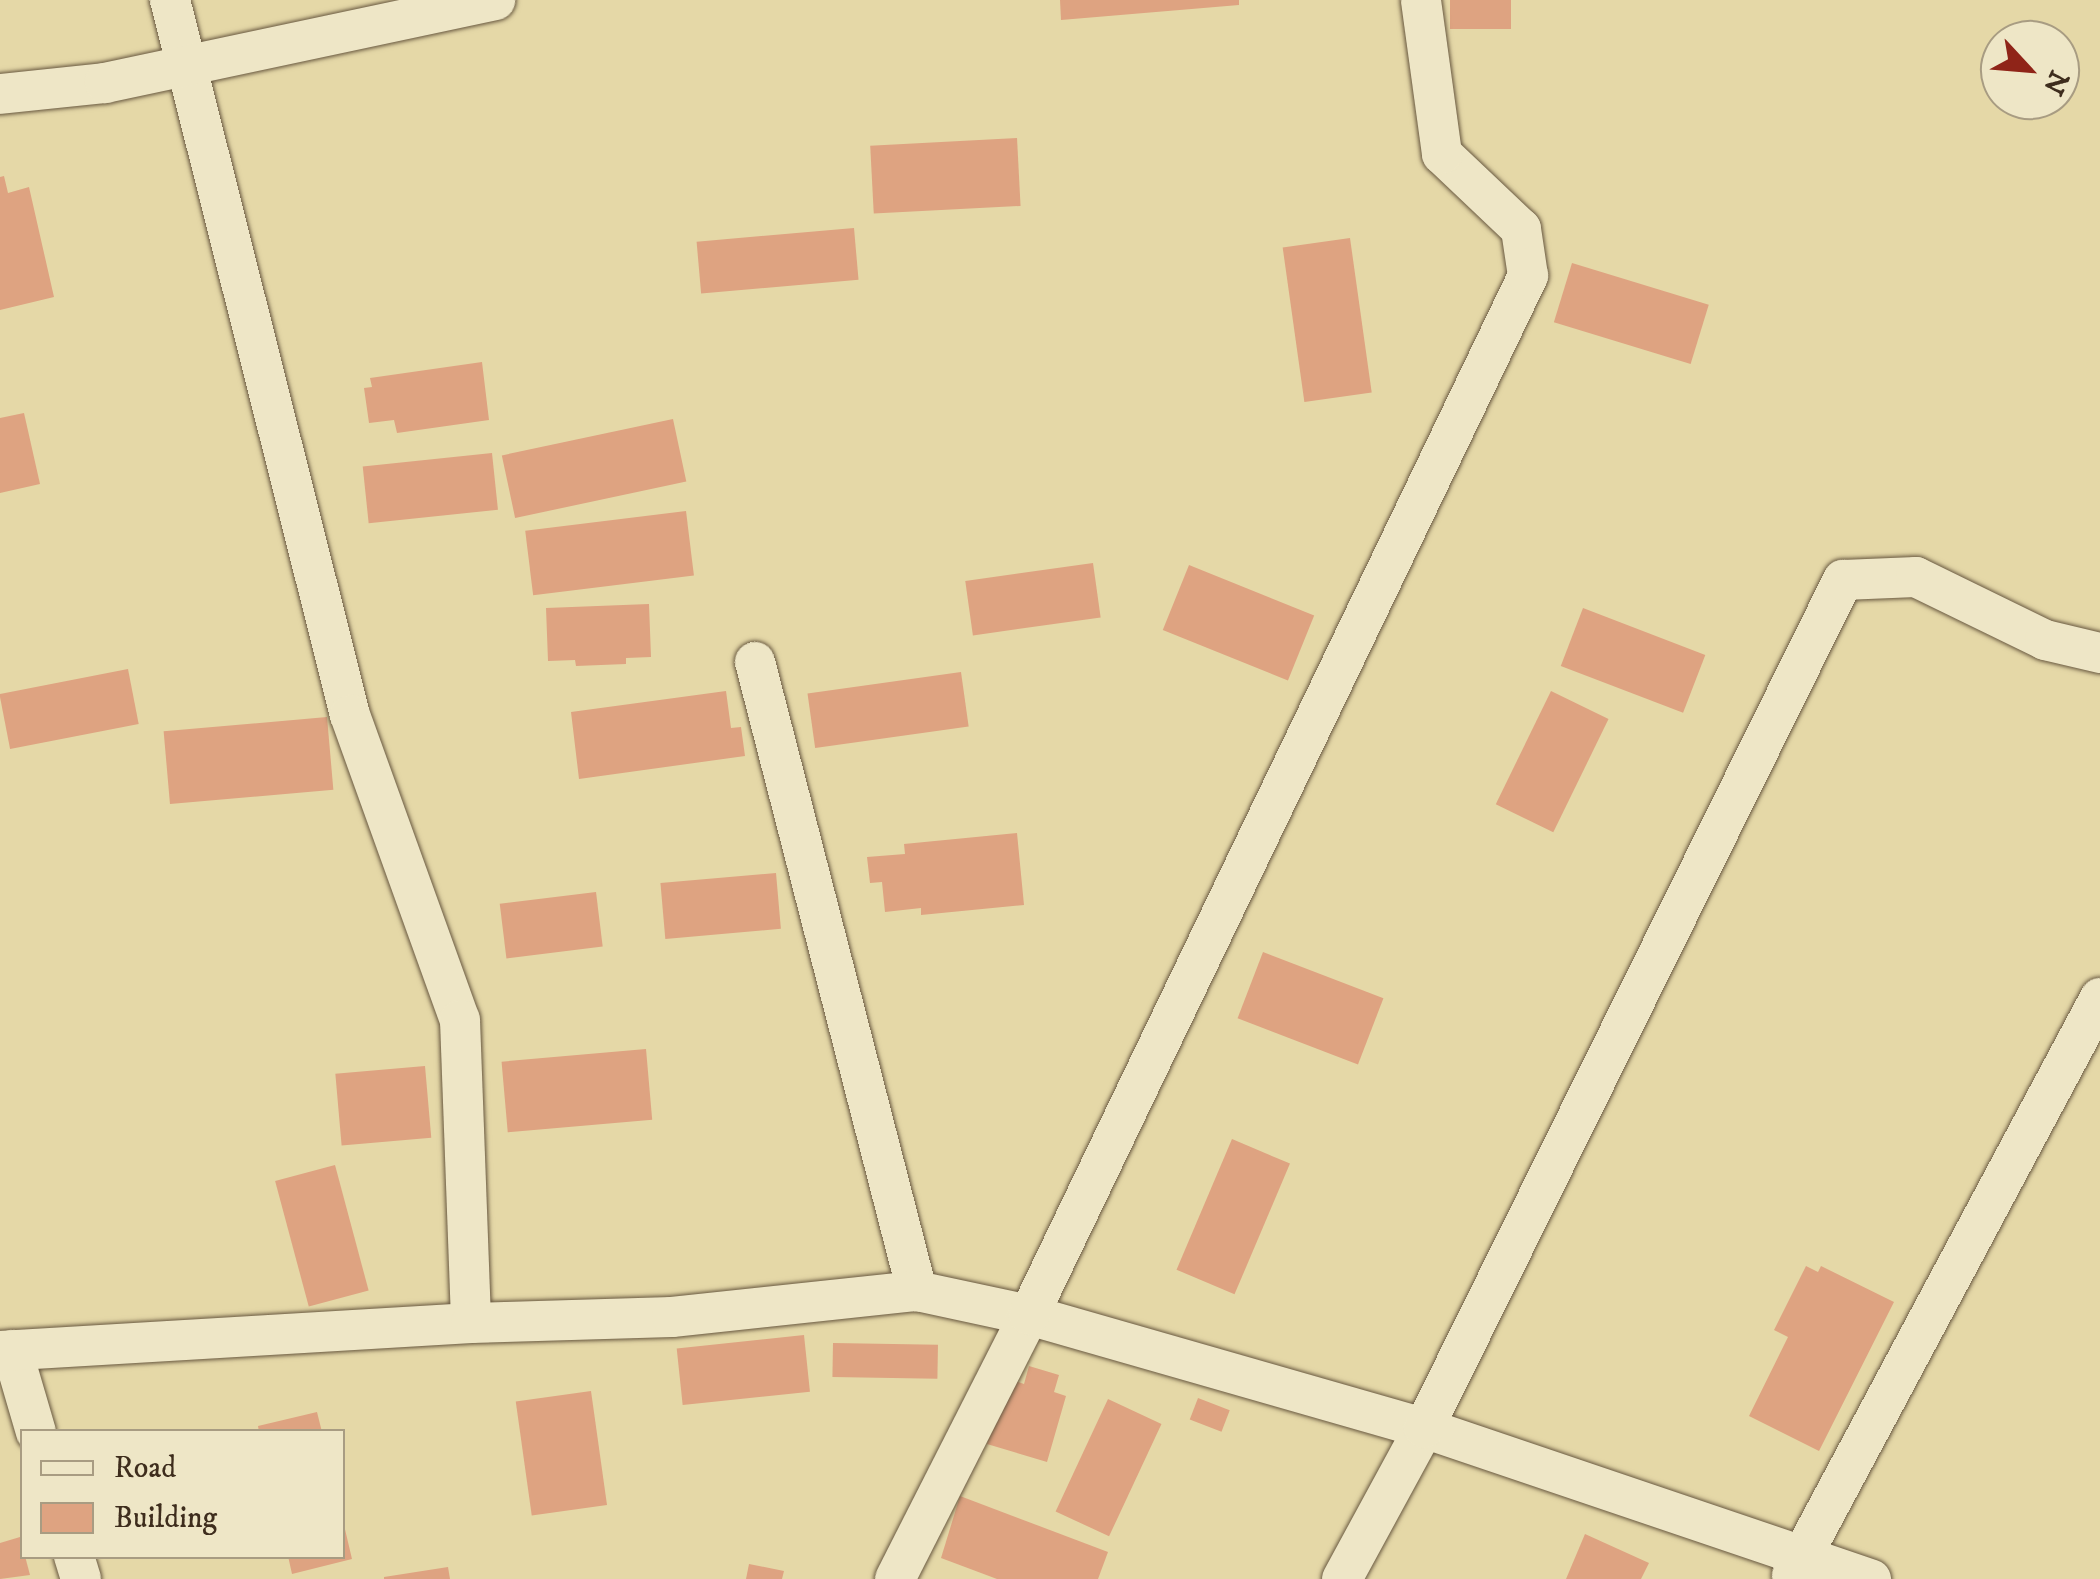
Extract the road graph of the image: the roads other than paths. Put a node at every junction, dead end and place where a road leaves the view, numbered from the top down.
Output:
1 (170, 0) edge
2 (495, 0) edge
3 (1421, 0) edge
4 (183, 65) junction
5 (0, 94) edge
6 (2100, 653) edge
7 (755, 662) dead end
8 (2100, 998) edge
9 (917, 1291) junction
10 (1029, 1315) junction
11 (471, 1323) junction
12 (6, 1350) edge
13 (1424, 1428) junction
14 (35, 1429) edge
15 (1796, 1567) edge
16 (894, 1579) edge
17 (1342, 1579) edge
18 (1871, 1579) edge

1 - 4 street
2 - 4 street
3 - 10 street
4 - 5 street
4 - 11 street
6 - 13 street
7 - 9 street
8 - 15 street
9 - 10 street
9 - 11 street
10 - 13 street
10 - 16 street
11 - 12 street
12 - 14 street
13 - 15 street
13 - 17 street
15 - 18 street

